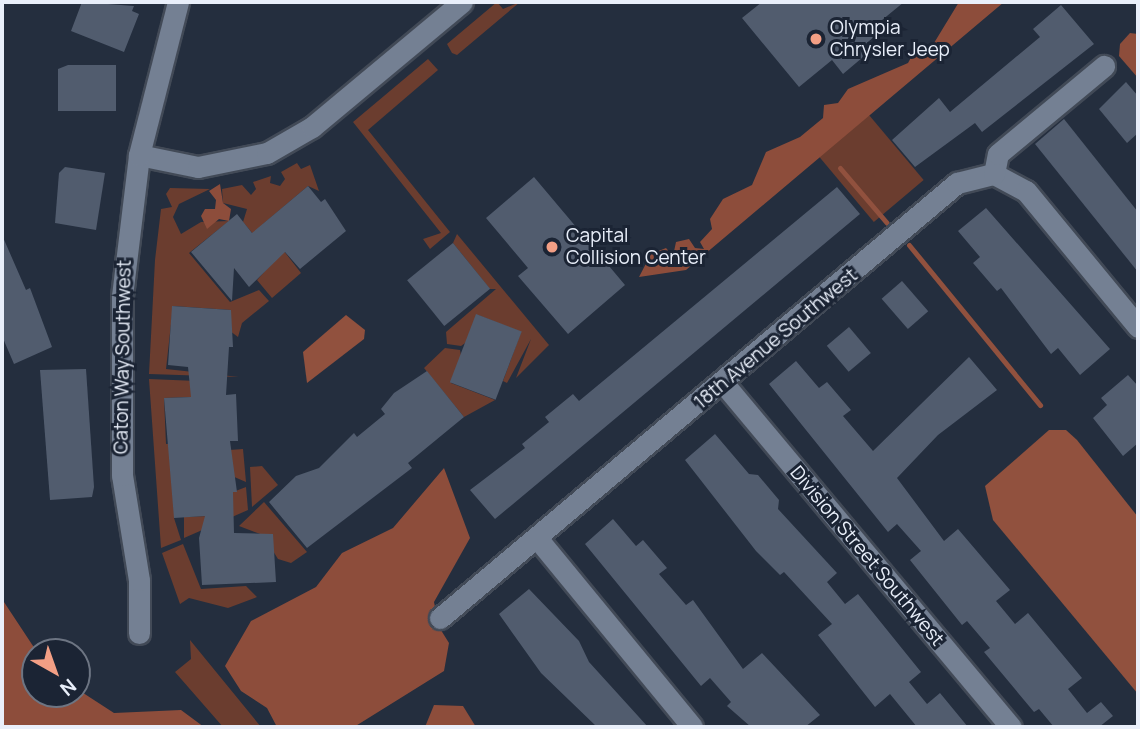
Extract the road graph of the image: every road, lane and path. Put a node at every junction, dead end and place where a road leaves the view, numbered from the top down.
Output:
1 (178, 2) edge
2 (462, 2) edge
3 (1104, 66) dead end
4 (139, 155) junction
5 (994, 174) junction
6 (1138, 327) edge
7 (724, 384) junction
8 (537, 538) junction
9 (440, 618) dead end
10 (139, 633) dead end
11 (692, 727) edge
12 (1011, 727) edge

1 - 4 street, Caton Way Southwest
2 - 4 street
3 - 5 street
4 - 10 street, Caton Way Southwest
5 - 6 street
5 - 7 street, 18th Avenue Southwest
7 - 8 street, 18th Avenue Southwest
7 - 12 street, Division Street Southwest
8 - 9 street, 18th Avenue Southwest
8 - 11 street

